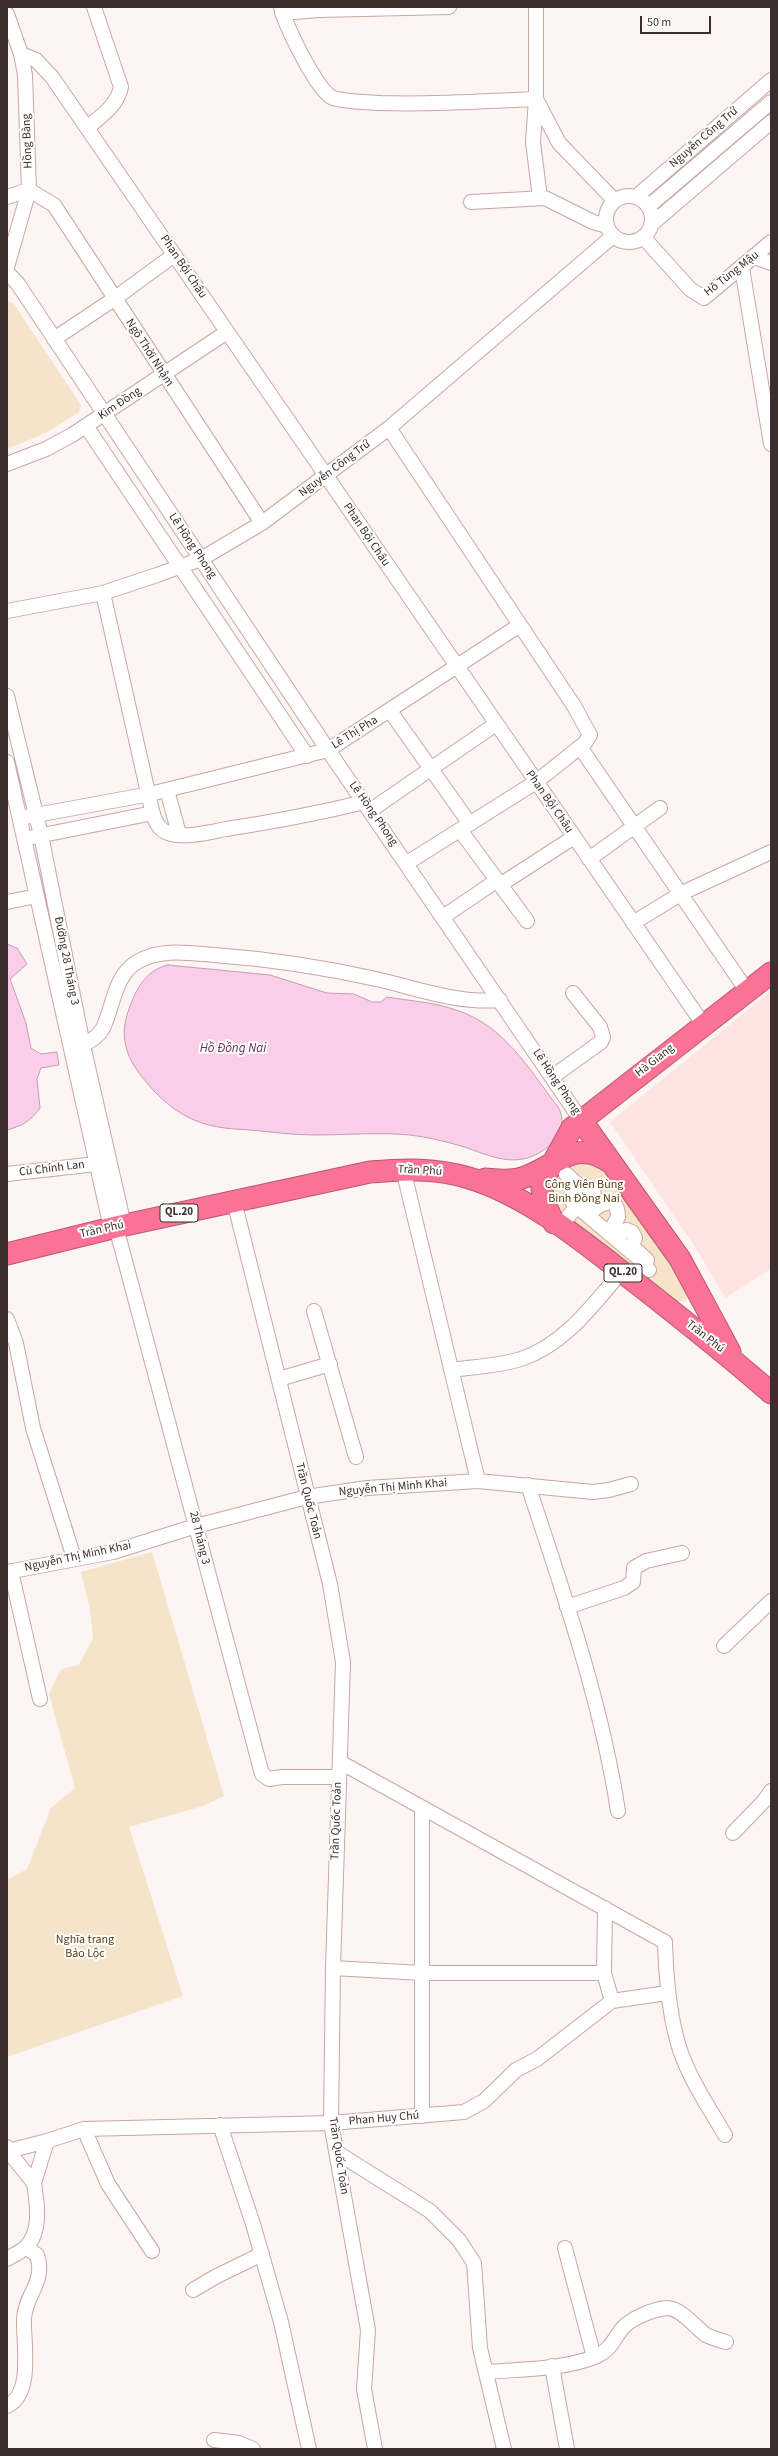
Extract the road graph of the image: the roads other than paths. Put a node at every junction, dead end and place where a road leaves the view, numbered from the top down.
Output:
1 (94, 7) edge
2 (449, 7) edge
3 (536, 7) edge
4 (372, 8) edge
5 (281, 10) edge
6 (7, 14) edge
7 (21, 54) junction
8 (771, 80) edge
9 (536, 100) junction
10 (771, 102) edge
11 (771, 122) edge
12 (87, 128) junction
13 (29, 190) junction
14 (7, 197) edge
15 (636, 197) junction
16 (540, 198) junction
17 (614, 201) junction
18 (471, 202) dead end
19 (648, 206) junction
20 (653, 223) junction
21 (610, 231) junction
22 (644, 238) junction
23 (771, 242) edge
24 (174, 254) junction
25 (754, 257) junction
26 (771, 263) edge
27 (7, 267) edge
28 (742, 268) junction
29 (7, 272) edge
30 (114, 299) junction
31 (227, 332) junction
32 (54, 339) junction
33 (163, 374) junction
34 (104, 415) junction
35 (86, 426) junction
36 (389, 428) junction
37 (771, 444) edge
38 (7, 464) edge
39 (326, 476) junction
40 (262, 523) junction
41 (201, 559) junction
42 (180, 565) junction
43 (103, 593) junction
44 (7, 611) edge
45 (520, 624) junction
46 (456, 666) junction
47 (7, 696) edge
48 (390, 711) junction
49 (496, 724) junction
50 (580, 747) junction
51 (328, 750) junction
52 (307, 756) junction
53 (7, 762) edge
54 (430, 769) junction
55 (536, 782) junction
56 (167, 790) junction
57 (30, 791) junction
58 (11, 793) edge
59 (150, 794) junction
60 (368, 806) junction
61 (660, 808) dead end
62 (153, 813) junction
63 (36, 815) junction
64 (20, 818) junction
65 (465, 827) junction
66 (636, 827) junction
67 (179, 834) junction
68 (41, 835) junction
69 (574, 837) junction
70 (25, 839) junction
71 (771, 852) edge
72 (589, 859) junction
73 (407, 863) junction
74 (496, 881) junction
75 (682, 893) junction
76 (37, 896) junction
77 (7, 902) edge
78 (443, 917) junction
79 (527, 921) dead end
80 (633, 923) junction
81 (62, 940) junction
82 (47, 943) junction
83 (771, 973) edge
84 (747, 991) junction
85 (574, 993) dead end
86 (500, 1000) junction
87 (703, 1024) junction
88 (83, 1045) junction
89 (552, 1077) junction
90 (581, 1120) junction
91 (611, 1163) junction
92 (96, 1164) junction
93 (559, 1168) junction
94 (403, 1169) junction
95 (7, 1174) edge
96 (470, 1178) junction
97 (234, 1201) junction
98 (579, 1211) junction
99 (117, 1227) junction
100 (7, 1254) edge
101 (642, 1256) junction
102 (649, 1270) dead end
103 (621, 1272) junction
104 (697, 1290) junction
105 (670, 1310) junction
106 (314, 1311) dead end
107 (7, 1319) edge
108 (734, 1360) junction
109 (330, 1364) junction
110 (451, 1370) junction
111 (279, 1379) junction
112 (771, 1393) edge
113 (356, 1457) dead end
114 (478, 1481) junction
115 (632, 1484) dead end
116 (528, 1485) junction
117 (307, 1497) junction
118 (196, 1526) junction
119 (682, 1553) dead end
120 (74, 1558) junction
121 (9, 1572) edge
122 (771, 1601) edge
123 (566, 1607) junction
124 (724, 1646) dead end
125 (40, 1698) dead end
126 (340, 1762) junction
127 (338, 1777) junction
128 (771, 1791) edge
129 (422, 1808) junction
130 (618, 1811) dead end
131 (733, 1833) dead end
132 (605, 1908) junction
133 (333, 1968) junction
134 (422, 1973) junction
135 (604, 1973) junction
136 (667, 1993) junction
137 (612, 2001) junction
138 (422, 2116) junction
139 (331, 2123) junction
140 (220, 2125) junction
141 (84, 2129) junction
142 (725, 2135) dead end
143 (47, 2141) junction
144 (7, 2149) edge
145 (336, 2152) junction
146 (34, 2183) junction
147 (26, 2247) junction
148 (565, 2248) dead end
149 (152, 2251) dead end
150 (262, 2254) junction
151 (7, 2259) edge
152 (193, 2290) dead end
153 (726, 2342) dead end
154 (594, 2357) junction
155 (552, 2366) junction
156 (486, 2372) junction
157 (7, 2406) edge
158 (214, 2440) dead end
159 (253, 2449) edge
160 (309, 2449) edge
161 (375, 2449) edge
162 (504, 2449) edge
163 (566, 2449) edge

1 - 12 street
2 - 4 street
3 - 9 street
4 - 5 street
5 - 9 street
6 - 7 street, Hồng Bàng
7 - 12 street, Phan Bội Châu
7 - 13 street, Hồng Bàng
8 - 15 street, Nguyễn Công Trứ
9 - 16 street
9 - 17 street
10 - 19 street, Nguyễn Công Trứ
11 - 20 street
12 - 24 street, Phan Bội Châu
13 - 14 street
13 - 27 street, Hồng Bàng
13 - 30 street, Ngô Thời Nhậm
15 - 17 street
15 - 19 street
16 - 18 street
16 - 21 street
17 - 21 street
19 - 20 street
20 - 22 street
21 - 22 street
21 - 36 street, Nguyễn Công Trứ
22 - 28 street, Hồ Tùng Mậu
23 - 25 street, Hồ Tùng Mậu
24 - 30 street
24 - 31 street, Phan Bội Châu
25 - 26 street
25 - 28 street, Hồ Tùng Mậu
28 - 37 street
29 - 32 street, Lê Hồng Phong
30 - 32 street
30 - 33 street, Ngô Thời Nhậm
31 - 33 street, Kim Đồng
31 - 39 street, Phan Bội Châu
32 - 34 street, Lê Hồng Phong
33 - 34 street, Kim Đồng
33 - 40 street, Ngô Thời Nhậm
34 - 35 street, Kim Đồng
34 - 41 street, Lê Hồng Phong
35 - 38 street, Kim Đồng
35 - 42 street, Lê Hồng Phong
36 - 39 street, Nguyễn Công Trứ
36 - 45 street
39 - 40 street, Nguyễn Công Trứ
39 - 46 street, Phan Bội Châu
40 - 41 street, Nguyễn Công Trứ
41 - 42 street, Nguyễn Công Trứ
41 - 51 street, Lê Hồng Phong
42 - 43 street, Nguyễn Công Trứ
42 - 52 street, Lê Hồng Phong
43 - 44 street, Nguyễn Công Trứ
43 - 59 street
45 - 46 street, Lê Thị Pha
45 - 50 street
46 - 48 street, Lê Thị Pha
46 - 49 street, Phan Bội Châu
47 - 57 street, Đường 28 Tháng 3
48 - 51 street, Lê Thị Pha
48 - 54 street
49 - 54 street
49 - 55 street, Phan Bội Châu
50 - 55 street
50 - 66 street
51 - 52 street, Lê Thị Pha
51 - 60 street, Lê Hồng Phong
52 - 56 street, Lê Thị Pha
53 - 58 street, Đường 28 Tháng 3
54 - 60 street
54 - 65 street
55 - 65 street
55 - 69 street, Phan Bội Châu
56 - 59 street, Lê Thị Pha
56 - 67 street
57 - 58 street
57 - 63 street, Đường 28 Tháng 3
58 - 64 street, Đường 28 Tháng 3
59 - 62 street
59 - 63 street, Lê Thị Pha
60 - 67 street
60 - 73 street, Lê Hồng Phong
61 - 66 street
62 - 67 street
62 - 68 street
63 - 64 street, Lê Thị Pha
63 - 68 street, Đường 28 Tháng 3
64 - 70 street, Đường 28 Tháng 3
65 - 73 street
65 - 74 street
66 - 72 street
66 - 75 street
68 - 70 street
68 - 81 street, Đường 28 Tháng 3
69 - 72 street, Phan Bội Châu
69 - 74 street
70 - 76 street, Đường 28 Tháng 3
71 - 75 street
72 - 80 street, Phan Bội Châu
73 - 78 street, Lê Hồng Phong
74 - 78 street
74 - 79 street
75 - 80 street
75 - 84 street
76 - 77 street
76 - 82 street, Đường 28 Tháng 3
78 - 86 street, Lê Hồng Phong
80 - 87 street, Phan Bội Châu
81 - 82 street
81 - 88 street, Đường 28 Tháng 3
82 - 92 street, Đường 28 Tháng 3
83 - 84 highway, Hà Giang
84 - 87 highway, Hà Giang
85 - 89 street
86 - 88 street
86 - 89 street, Lê Hồng Phong
87 - 90 highway, Hà Giang
88 - 99 street, Đường 28 Tháng 3
89 - 90 street, Lê Hồng Phong
90 - 91 highway, Lê Hồng Phong / QL.20
90 - 93 highway, Hà Giang / QL.20
91 - 93 highway, QL.20
91 - 104 highway, Lê Hồng Phong / QL.20
92 - 95 street, Cù Chính Lan
92 - 99 street, Đường 28 Tháng 3
93 - 96 highway, QL.20
93 - 98 street
93 - 98 highway, Hà Giang / QL.20
94 - 96 highway, Trần Phú / QL.20
94 - 97 highway, Trần Phú / QL.20
94 - 110 street
96 - 98 highway, Trần Phú / QL.20
97 - 99 highway, Trần Phú / QL.20
97 - 111 street, Trần Quốc Toản
98 - 101 street
98 - 101 street
98 - 103 highway, Trần Phú / QL.20
99 - 100 highway, Trần Phú / QL.20
99 - 118 street, 28 Tháng 3
101 - 102 street
103 - 105 highway, Trần Phú / QL.20
103 - 110 street
104 - 105 highway
104 - 108 highway, Lê Hồng Phong / QL.20
105 - 108 highway, Trần Phú / QL.20
106 - 109 street
107 - 120 street
108 - 112 highway, Trần Phú / QL.20
109 - 111 street
109 - 113 street
110 - 114 street
111 - 117 street, Trần Quốc Toản
114 - 116 street, Nguyễn Thị Minh Khai
114 - 117 street, Nguyễn Thị Minh Khai
115 - 116 street, Nguyễn Thị Minh Khai
116 - 123 street
117 - 118 street, Nguyễn Thị Minh Khai
117 - 126 street, Trần Quốc Toản
118 - 120 street, Nguyễn Thị Minh Khai
118 - 127 street, 28 Tháng 3
119 - 123 street
120 - 121 street, Nguyễn Thị Minh Khai
121 - 125 street
122 - 124 street
123 - 130 street
126 - 127 street, Trần Quốc Toản
126 - 129 street
127 - 133 street, Trần Quốc Toản
128 - 131 street
129 - 132 street
129 - 134 street
132 - 135 street
132 - 136 street
133 - 134 street
133 - 139 street, Trần Quốc Toản
134 - 135 street
134 - 138 street
135 - 137 street
136 - 137 street
136 - 142 street
137 - 138 street, Phan Huy Chú
138 - 139 street, Phan Huy Chú
139 - 140 street, Phan Huy Chú
139 - 145 street, Trần Quốc Toản
140 - 141 street, Phan Huy Chú
140 - 150 street
141 - 143 street, Phan Huy Chú
141 - 149 street
143 - 144 street, Phan Huy Chú
143 - 146 street
144 - 146 street
145 - 156 street
145 - 161 street, Trần Quốc Toản
146 - 147 street
147 - 151 street
147 - 157 street
148 - 154 street
150 - 152 street
150 - 160 street
153 - 154 street
154 - 155 street
155 - 156 street
155 - 163 street
156 - 162 street
158 - 159 street

